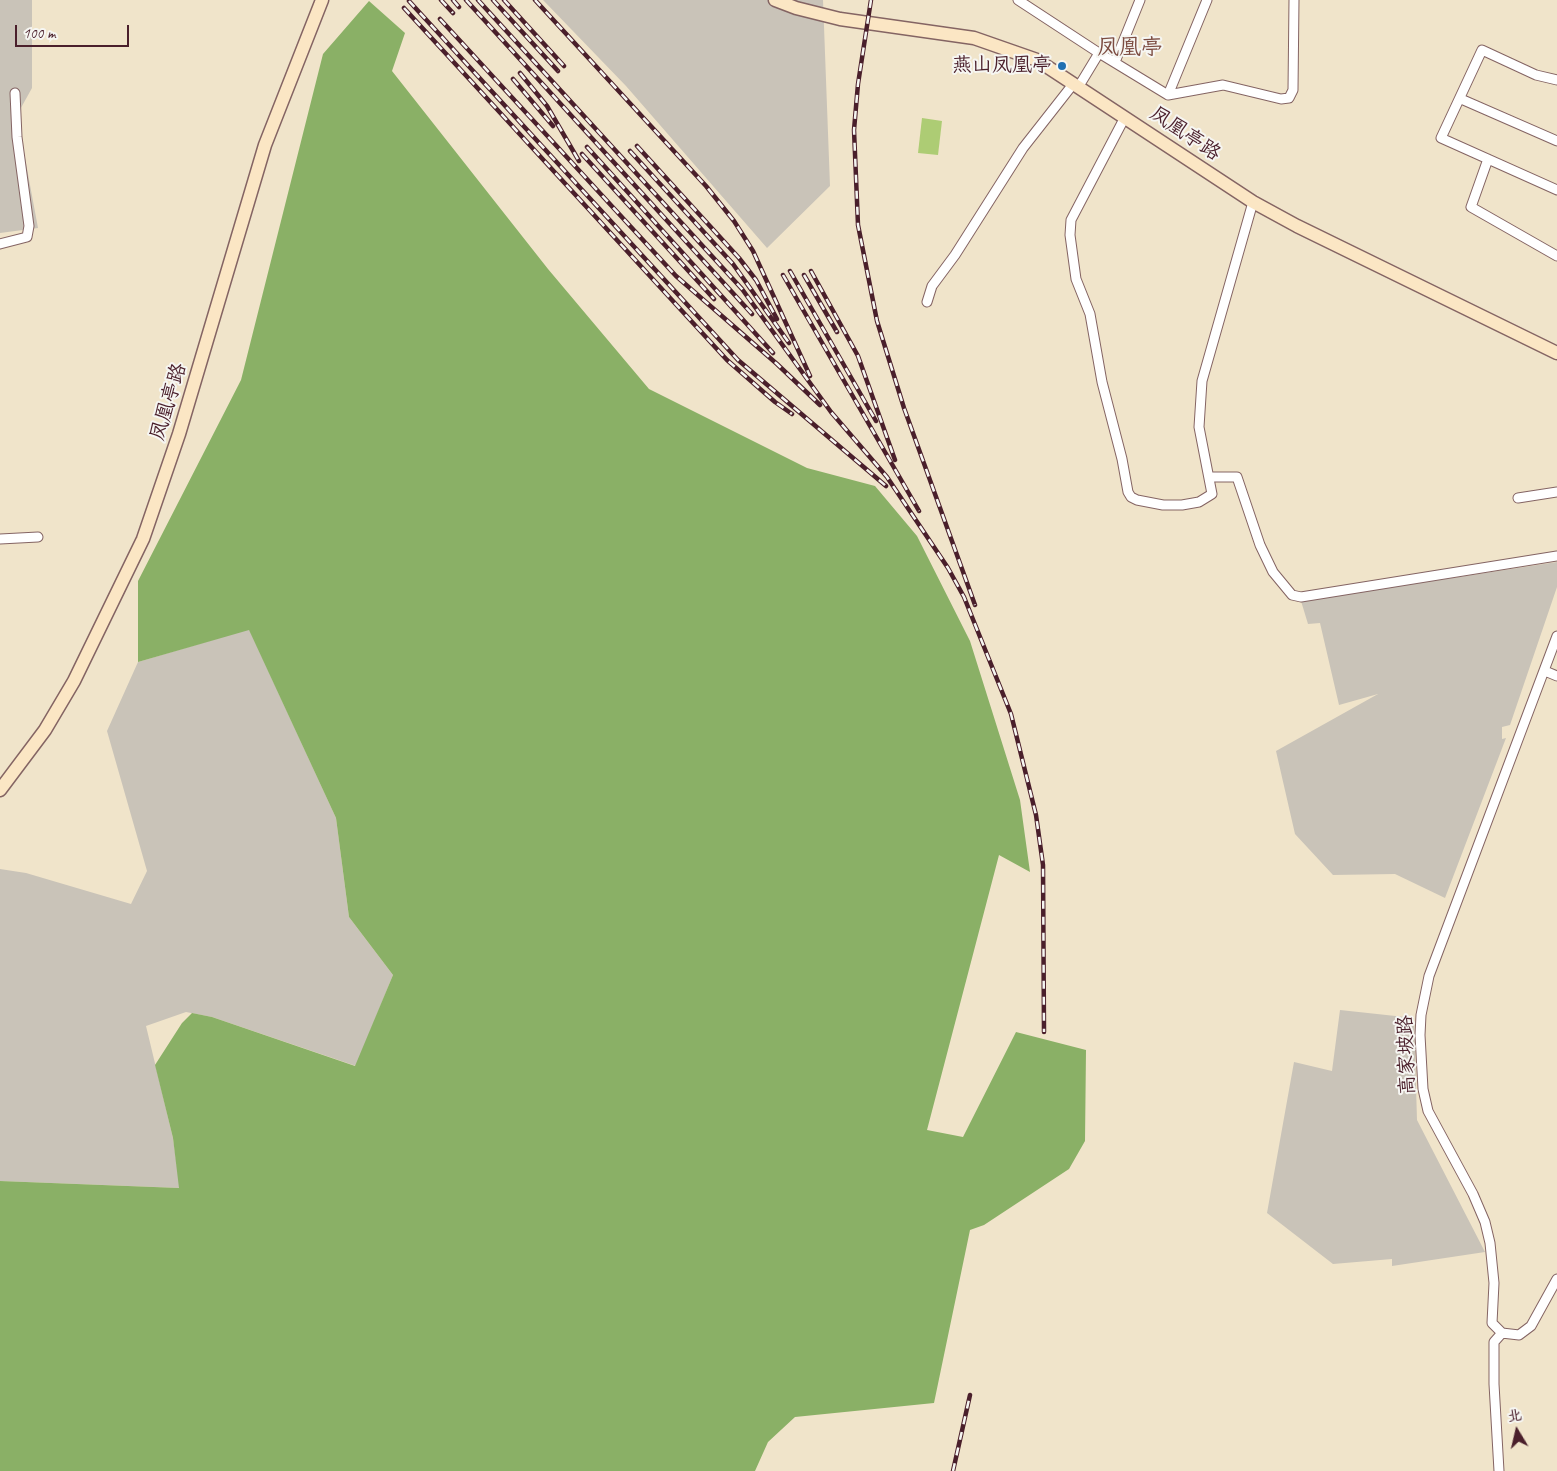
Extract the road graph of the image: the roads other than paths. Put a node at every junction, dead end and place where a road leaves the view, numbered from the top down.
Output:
1 (322, 0) edge
2 (775, 0) edge
3 (1018, 0) edge
4 (1140, 0) edge
5 (1207, 0) edge
6 (1294, 0) edge
7 (1099, 53) junction
8 (1115, 62) junction
9 (1557, 80) edge
10 (1076, 84) junction
11 (15, 93) dead end
12 (1168, 95) junction
13 (1461, 99) junction
14 (1126, 117) junction
15 (1557, 141) edge
16 (1488, 159) junction
17 (1557, 190) edge
18 (1253, 202) junction
19 (0, 244) edge
20 (1557, 256) edge
21 (927, 302) dead end
22 (1557, 353) edge
23 (1210, 477) junction
24 (1557, 492) edge
25 (1518, 498) dead end
26 (38, 537) dead end
27 (0, 539) edge
28 (1557, 556) edge
29 (1557, 636) edge
30 (1545, 671) dead end
31 (1557, 676) edge
32 (0, 790) edge
33 (1557, 1279) edge
34 (1502, 1333) junction
35 (1499, 1471) edge

1 - 32 street, 凤凰亭路
2 - 10 street, 凤凰亭路
3 - 7 street
4 - 8 street
5 - 12 street
6 - 12 street
7 - 8 street
7 - 10 street
8 - 12 street
9 - 13 street
10 - 14 street, 凤凰亭路
10 - 21 street
11 - 19 street
13 - 15 street
13 - 16 street
14 - 18 street, 凤凰亭路
14 - 23 street
16 - 17 street
16 - 20 street
18 - 22 street, 凤凰亭路
18 - 23 street
23 - 28 street
24 - 25 street
26 - 27 street
29 - 34 street, 高家坡路
30 - 31 street
33 - 34 street
34 - 35 street

